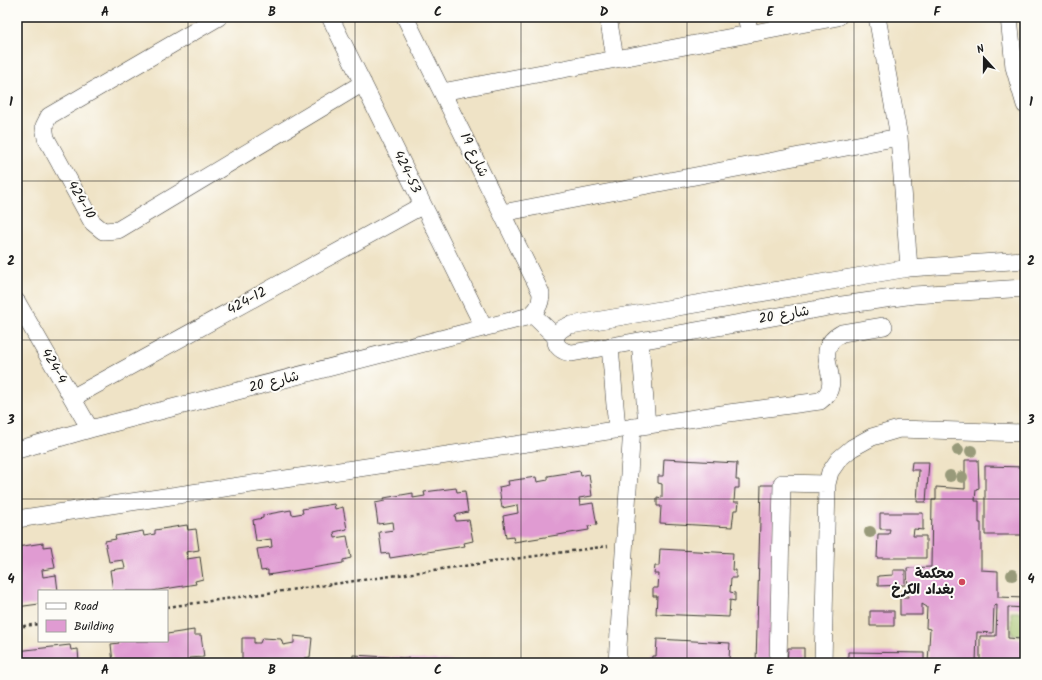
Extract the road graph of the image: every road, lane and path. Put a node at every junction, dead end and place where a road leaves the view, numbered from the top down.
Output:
1 (219, 17) edge
2 (330, 17) edge
3 (406, 17) edge
4 (608, 17) edge
5 (746, 17) edge
6 (838, 17) edge
7 (877, 17) edge
8 (1009, 17) edge
9 (750, 34) junction
10 (615, 58) junction
11 (363, 83) junction
12 (442, 92) junction
13 (1025, 105) edge
14 (898, 137) junction
15 (423, 204) junction
16 (502, 213) junction
17 (1025, 260) edge
18 (909, 268) junction
19 (1025, 288) edge
20 (19, 311) edge
21 (532, 314) junction
22 (884, 326) dead end
23 (484, 328) junction
24 (556, 337) junction
25 (640, 341) junction
26 (610, 346) junction
27 (72, 398) junction
28 (632, 427) junction
29 (90, 429) junction
30 (1025, 433) edge
31 (17, 450) edge
32 (827, 484) junction
33 (17, 519) edge
34 (625, 544) junction
35 (168, 607) edge
36 (38, 624) edge
37 (17, 627) edge
38 (617, 663) edge
39 (778, 663) edge
40 (823, 663) edge

1 - 11 street, 424-10
2 - 11 street, 424-53
3 - 12 street, شارع 19
4 - 10 street
5 - 9 street
6 - 9 street
7 - 14 street
8 - 13 street
9 - 10 street
10 - 12 street
11 - 15 street, 424-53
12 - 16 street, شارع 19
14 - 16 street
14 - 18 street
15 - 23 street, 424-53
15 - 27 street, 424-12
16 - 21 street, شارع 19
17 - 18 street, شارع 20
18 - 24 street, شارع 20
19 - 25 street, شارع 20
20 - 27 street, 424-4
21 - 23 street, شارع 20
21 - 24 street, شارع 20
22 - 28 street
23 - 29 street, شارع 20
24 - 26 street, شارع 20
25 - 26 street, شارع 20
25 - 28 street
26 - 28 street
27 - 29 street, 424-4
28 - 33 street
28 - 34 street
29 - 31 street, شارع 20
30 - 32 street
32 - 39 street
32 - 40 street
34 - 35 path
34 - 38 street
36 - 37 path

